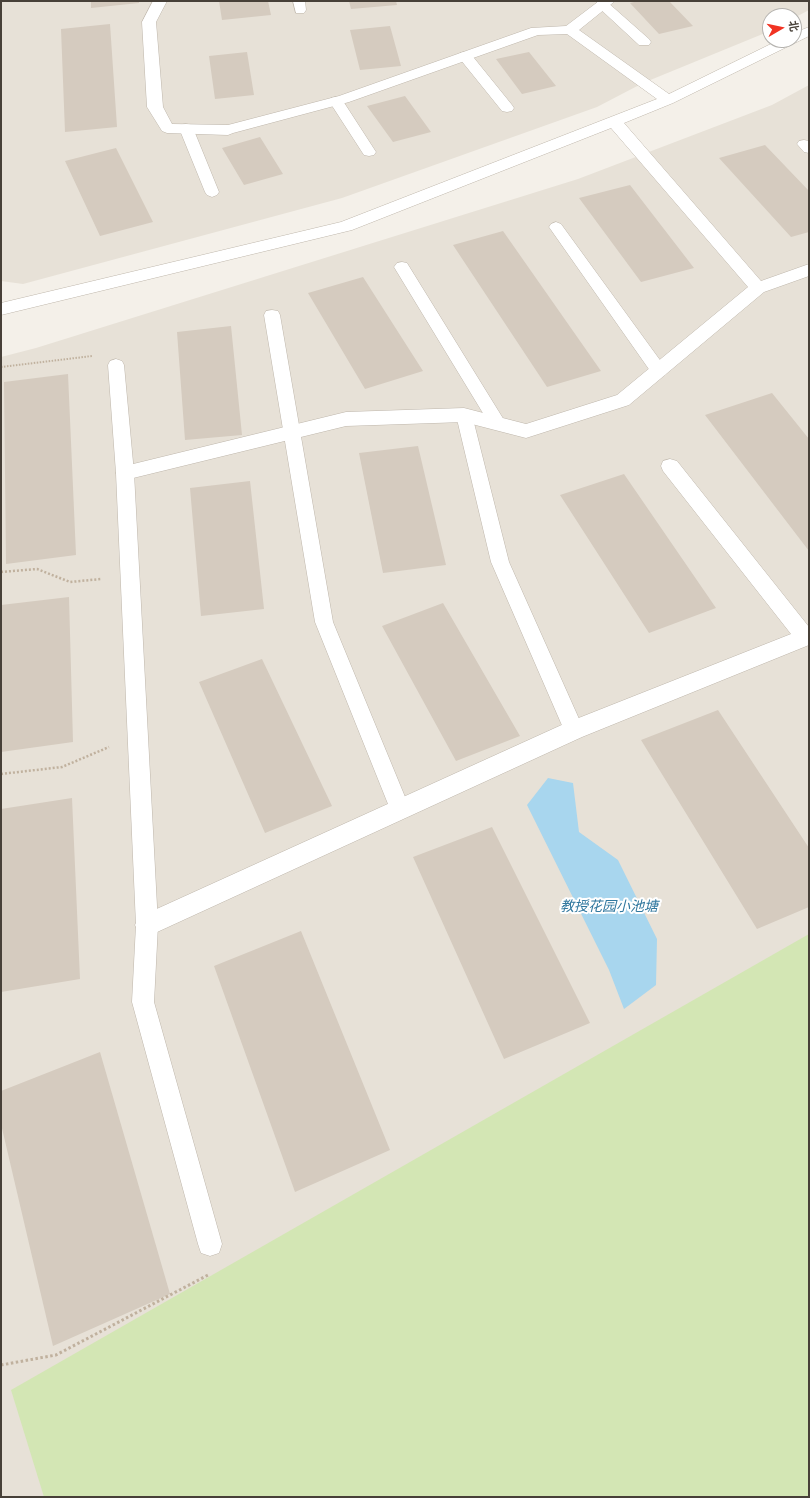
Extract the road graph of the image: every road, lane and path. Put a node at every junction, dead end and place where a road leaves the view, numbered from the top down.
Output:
1 (160, 1) edge
2 (604, 3) edge
3 (570, 30) junction
4 (644, 42) dead end
5 (774, 48) edge
6 (465, 56) junction
7 (668, 100) junction
8 (336, 101) junction
9 (506, 108) dead end
10 (614, 121) junction
11 (186, 128) junction
12 (369, 152) dead end
13 (212, 192) dead end
14 (556, 227) dead end
15 (402, 267) dead end
16 (809, 270) edge
17 (758, 288) junction
18 (1, 309) edge
19 (272, 315) dead end
20 (116, 365) joint
21 (1, 367) edge
22 (659, 370) junction
23 (464, 415) junction
24 (498, 424) junction
25 (670, 466) dead end
26 (125, 473) junction
27 (129, 567) junction
28 (1, 572) edge
29 (807, 637) edge
30 (574, 730) junction
31 (138, 735) junction
32 (1, 774) edge
33 (400, 809) junction
34 (146, 924) junction
35 (210, 1244) joint
36 (1, 1365) edge

1 - 11 street
2 - 3 street
2 - 4 lane
3 - 6 street
3 - 7 street
5 - 7 street
6 - 8 street
6 - 9 lane
7 - 10 street
8 - 11 street
8 - 12 lane
10 - 17 street
10 - 18 street
11 - 13 lane
14 - 22 lane
15 - 24 lane
16 - 17 street
17 - 22 street
19 - 33 lane
20 - 21 path
20 - 26 lane
22 - 24 street
23 - 24 street
23 - 26 street
23 - 30 lane
25 - 29 street
26 - 27 lane
27 - 28 path
27 - 31 lane
29 - 30 street
30 - 33 street
31 - 32 path
31 - 34 lane
33 - 34 street
34 - 35 lane
35 - 36 path

